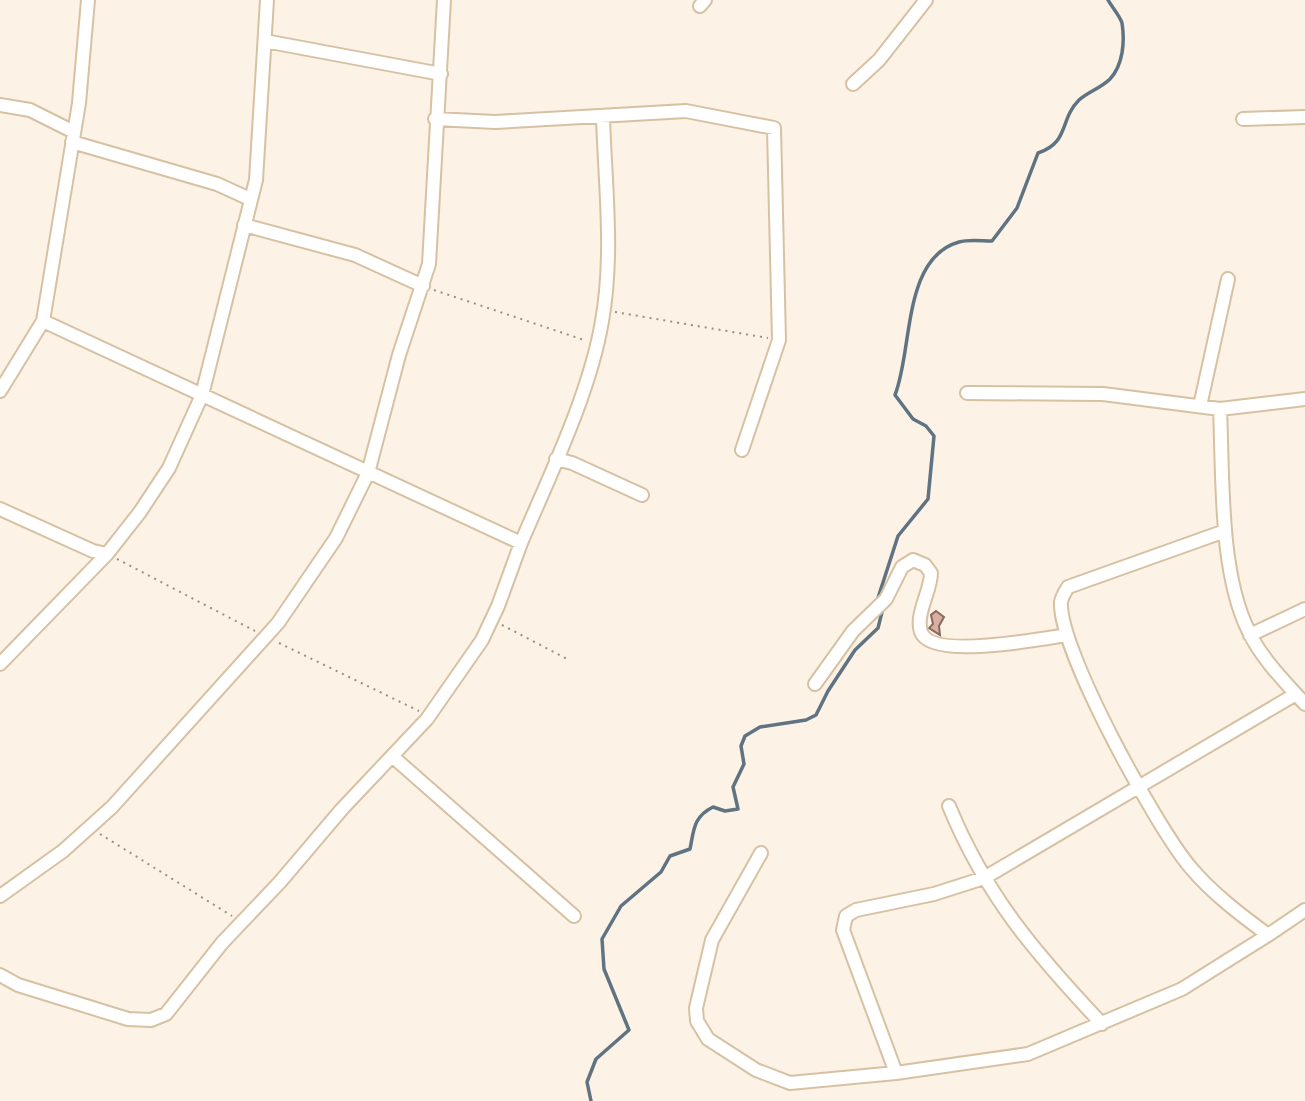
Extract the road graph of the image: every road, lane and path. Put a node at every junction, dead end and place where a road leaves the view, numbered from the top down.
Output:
1 (88, 0) edge
2 (267, 0) edge
3 (444, 0) edge
4 (926, 0) edge
5 (265, 41) junction
6 (441, 74) junction
7 (853, 85) dead end
8 (0, 105) edge
9 (603, 117) junction
10 (1305, 117) edge
11 (435, 119) junction
12 (1243, 119) dead end
13 (73, 137) junction
14 (250, 199) junction
15 (244, 225) junction
16 (1228, 279) dead end
17 (423, 286) junction
18 (603, 310) junction
19 (43, 321) junction
20 (779, 340) junction
21 (596, 344) junction
22 (0, 391) edge
23 (967, 393) dead end
24 (202, 395) junction
25 (1305, 399) edge
26 (1200, 406) junction
27 (1220, 409) junction
28 (742, 450) dead end
29 (556, 459) junction
30 (369, 472) junction
31 (642, 495) dead end
32 (0, 509) edge
33 (1225, 531) junction
34 (521, 542) junction
35 (107, 554) junction
36 (1305, 608) edge
37 (492, 620) junction
38 (1067, 635) junction
39 (1250, 635) junction
40 (569, 660) dead end
41 (0, 664) edge
42 (815, 684) dead end
43 (1296, 694) junction
44 (1305, 704) edge
45 (392, 756) junction
46 (1140, 786) junction
47 (949, 806) dead end
48 (90, 828) junction
49 (761, 853) dead end
50 (984, 878) junction
51 (0, 895) edge
52 (1305, 910) edge
53 (574, 916) dead end
54 (242, 922) junction
55 (1268, 935) junction
56 (0, 975) edge
57 (1102, 1024) junction
58 (896, 1073) junction

1 - 13 street
2 - 5 street
3 - 6 street
4 - 7 street
5 - 6 street
5 - 14 street
6 - 11 street
8 - 13 street
9 - 11 street
9 - 18 street
9 - 20 street
10 - 12 street
11 - 17 street
13 - 14 street
13 - 19 street
14 - 15 street
15 - 17 street
15 - 24 street
16 - 26 street
17 - 21 path
17 - 30 street
18 - 20 path
18 - 21 street
19 - 22 street
19 - 24 street
20 - 28 street
21 - 29 street
23 - 26 street
24 - 30 street
24 - 35 street
25 - 27 street
26 - 27 street
27 - 33 street
29 - 31 street
29 - 34 street
30 - 34 street
30 - 48 street
32 - 35 street
33 - 38 street
33 - 39 street
34 - 37 street
35 - 41 street
36 - 39 street
37 - 40 path
37 - 45 street
38 - 42 street
38 - 46 street
39 - 43 street
43 - 44 street
43 - 46 street
45 - 53 street
45 - 54 street
46 - 50 street
46 - 55 street
47 - 50 street
48 - 51 street
48 - 54 path
49 - 58 street
50 - 57 street
50 - 58 street
52 - 55 street
54 - 56 street
55 - 57 street
57 - 58 street

